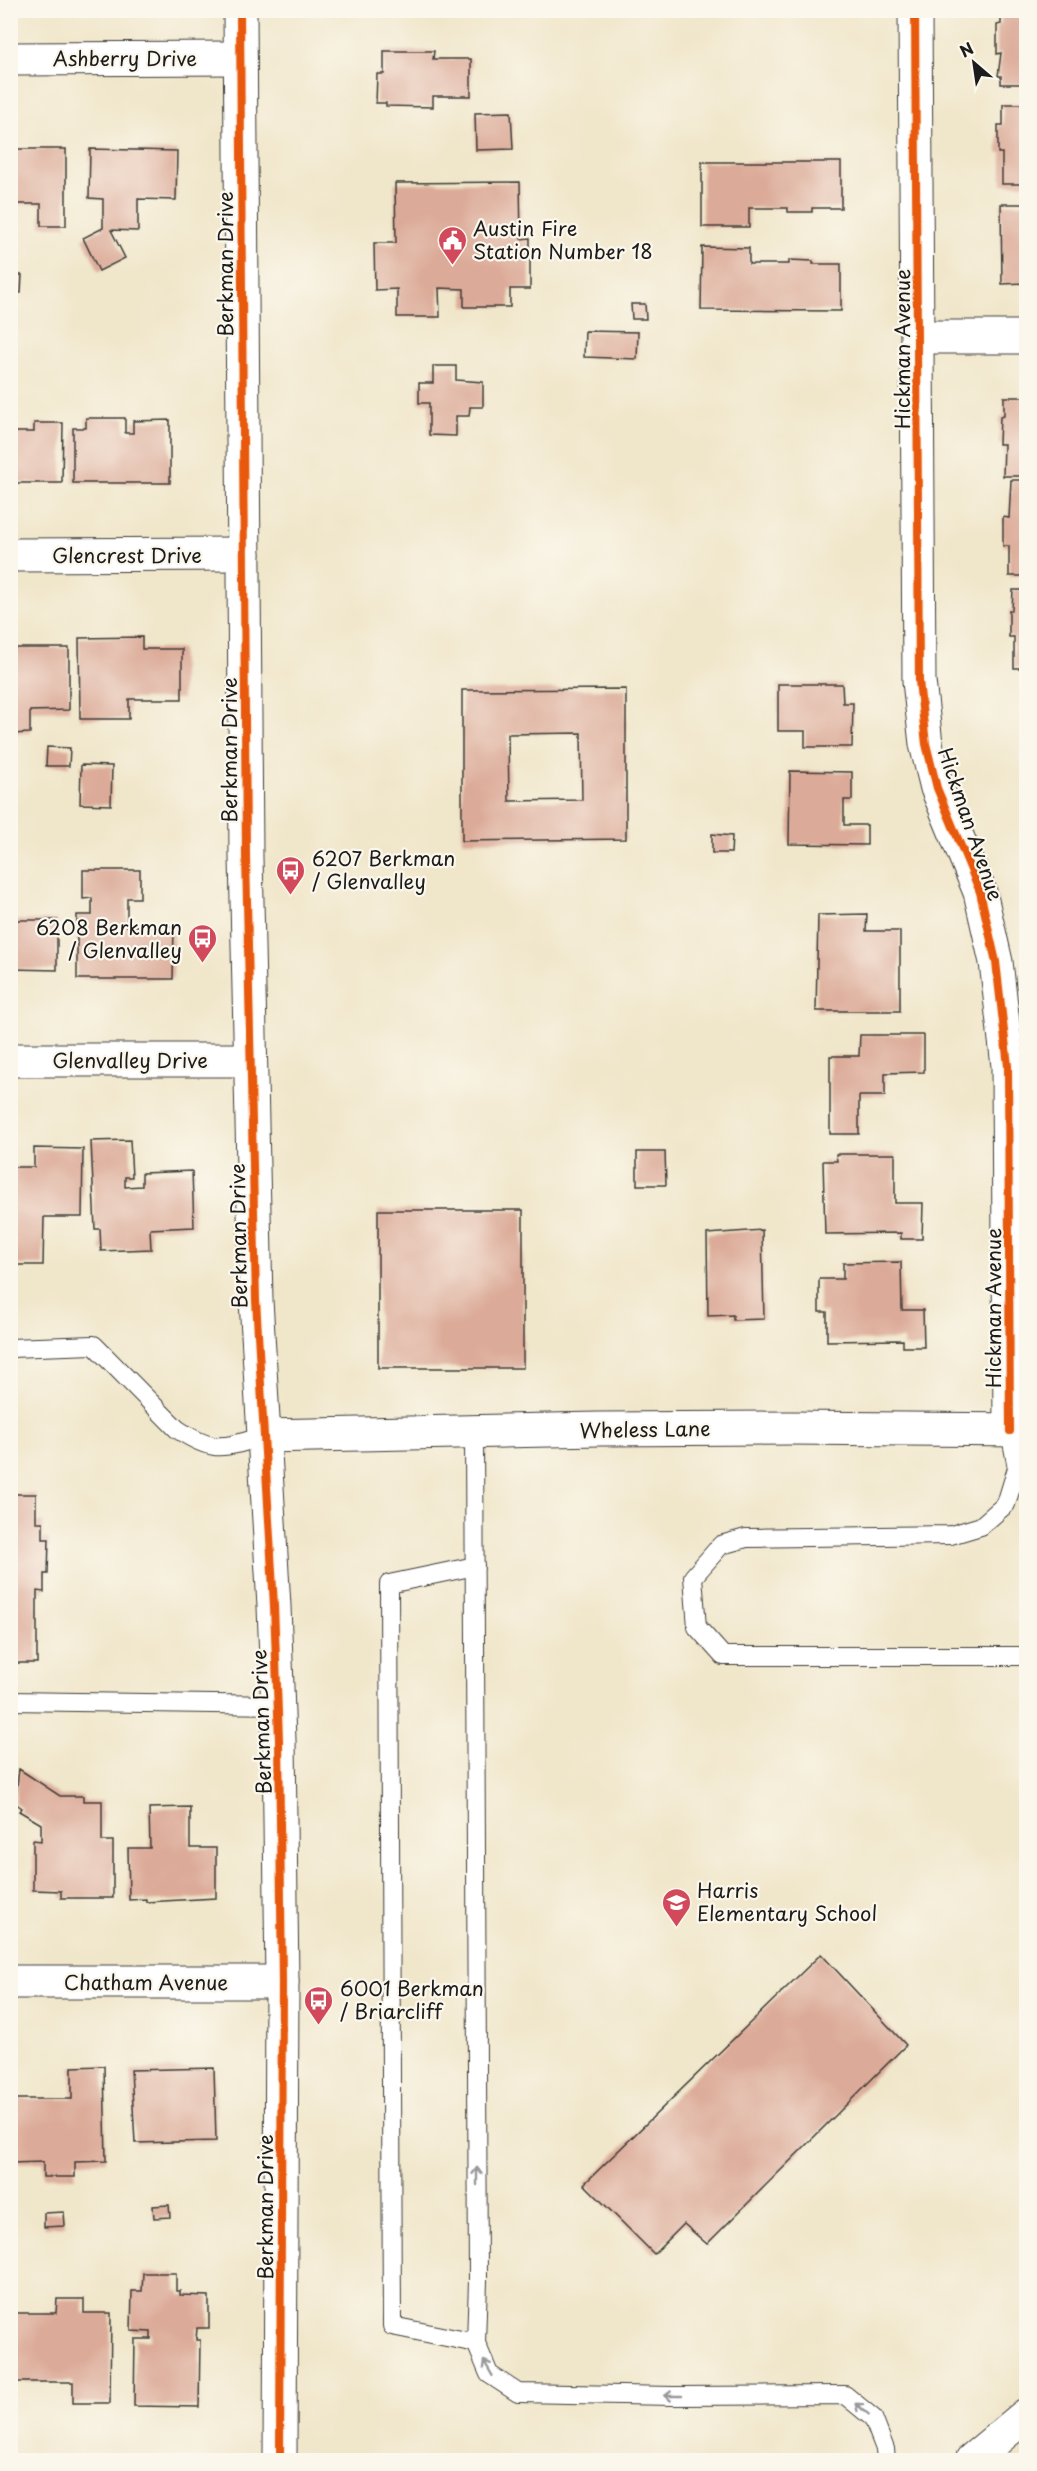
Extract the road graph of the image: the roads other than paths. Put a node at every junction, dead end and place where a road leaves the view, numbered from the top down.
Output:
1 (240, 10) edge
2 (915, 10) edge
3 (240, 58) junction
4 (10, 59) edge
5 (919, 337) junction
6 (1026, 337) edge
7 (10, 555) edge
8 (244, 555) junction
9 (10, 1060) edge
10 (250, 1060) junction
11 (10, 1348) edge
12 (1018, 1430) edge
13 (474, 1431) junction
14 (264, 1436) junction
15 (475, 1566) junction
16 (1026, 1656) edge
17 (10, 1701) edge
18 (276, 1705) junction
19 (10, 1982) edge
20 (282, 1982) junction
21 (476, 2343) junction
22 (1026, 2415) edge
23 (280, 2460) edge
24 (886, 2460) edge
25 (972, 2460) edge

1 - 3 street, Berkman Drive
2 - 5 street, Hickman Avenue
3 - 4 street, Ashberry Drive
3 - 8 street, Berkman Drive
5 - 6 street
5 - 12 street, Hickman Avenue
7 - 8 street, Glencrest Drive
8 - 10 street, Berkman Drive
9 - 10 street, Glenvalley Drive
10 - 14 street, Berkman Drive
11 - 14 lane
12 - 13 street, Wheless Lane
12 - 16 lane
13 - 14 street, Wheless Lane
13 - 15 lane
14 - 18 street, Berkman Drive
21 -> 15 lane
15 - 21 lane
17 - 18 lane
18 - 20 street, Berkman Drive
19 - 20 street, Chatham Avenue
20 - 23 street, Berkman Drive
24 -> 21 lane
22 - 25 street

